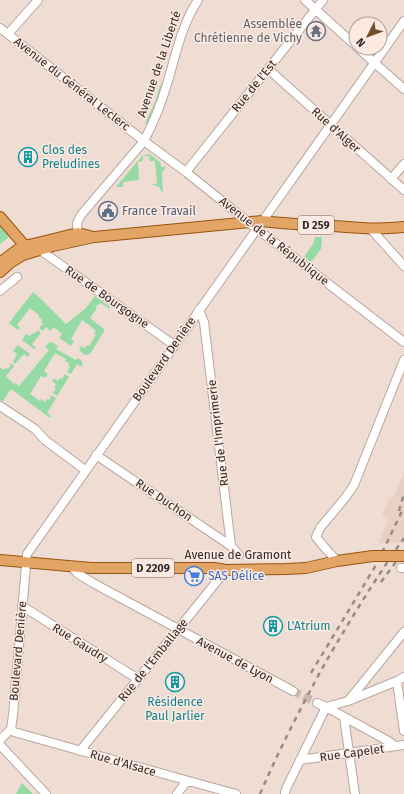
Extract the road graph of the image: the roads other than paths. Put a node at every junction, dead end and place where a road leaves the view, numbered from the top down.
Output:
1 (38, 0) edge
2 (198, 0) edge
3 (305, 0) edge
4 (323, 0) edge
5 (315, 10) junction
6 (404, 22) edge
7 (0, 28) edge
8 (8, 34) junction
9 (348, 39) edge
10 (367, 56) edge
11 (374, 63) junction
12 (268, 69) junction
13 (404, 89) edge
14 (330, 125) junction
15 (144, 141) junction
16 (404, 164) edge
17 (186, 172) junction
18 (391, 179) junction
19 (404, 190) edge
20 (0, 217) edge
21 (248, 222) junction
22 (259, 225) junction
23 (404, 227) edge
24 (370, 228) junction
25 (78, 237) junction
26 (24, 250) junction
27 (40, 250) junction
28 (0, 263) edge
29 (404, 266) edge
30 (0, 272) edge
31 (17, 277) dead end
32 (0, 291) edge
33 (199, 310) junction
34 (404, 342) edge
35 (174, 345) junction
36 (404, 360) edge
37 (0, 406) edge
38 (96, 455) junction
39 (85, 470) junction
40 (231, 546) junction
41 (239, 555) dead end
42 (404, 556) edge
43 (0, 560) edge
44 (337, 561) junction
45 (26, 562) junction
46 (71, 566) junction
47 (91, 568) junction
48 (226, 570) junction
49 (93, 583) junction
50 (22, 606) junction
51 (178, 629) junction
52 (404, 632) edge
53 (371, 673) junction
54 (138, 679) junction
55 (400, 679) edge
56 (293, 691) tunnel mouth
57 (373, 691) junction
58 (348, 700) junction
59 (317, 703) tunnel mouth
60 (326, 707) junction
61 (344, 717) junction
62 (11, 730) junction
63 (404, 731) edge
64 (0, 740) edge
65 (0, 745) edge
66 (404, 745) edge
67 (395, 746) junction
68 (80, 751) junction
69 (349, 753) junction
70 (300, 760) junction
71 (187, 781) junction
72 (286, 792) edge
73 (46, 794) edge
74 (177, 794) edge
75 (236, 794) edge
76 (355, 794) edge

1 - 8 street
2 - 15 street, Avenue de la Liberté
3 - 5 street
4 - 5 street, Rue de l'Est
5 - 9 street
5 - 12 street, Rue de l'Est
6 - 11 street, Boulevard Denière
7 - 8 street, Avenue du Général Leclerc
8 - 15 street, Avenue du Général Leclerc
10 - 11 street
11 - 13 street
11 - 14 street, Boulevard Denière
12 - 14 street, Rue d'Alger
12 - 17 street, Rue de l'Est
14 - 18 street, Rue d'Alger
14 - 22 street, Boulevard Denière
15 - 17 street, Avenue de la République
15 - 25 street, Avenue de la Liberté
16 - 18 street
17 - 21 street, Avenue de la République
18 - 19 street, Rue d'Alger
20 - 26 main road
21 - 22 main road
21 - 25 main road
22 - 24 main road, D 259
22 - 33 street, Boulevard Denière
22 - 34 street, Avenue de la République
23 - 24 main road, D 259
24 - 29 street
25 - 26 main road
25 - 27 main road
26 - 27 main road
26 - 28 main road
26 - 30 main road
27 - 35 street, Rue de Bourgogne
31 - 32 street
33 - 35 street, Boulevard Denière
33 - 40 street, Rue de l'Imprimerie
35 - 38 street, Boulevard Denière
36 - 44 street
37 - 39 street
38 - 39 street, Boulevard Denière
38 - 40 street, Rue Duchon
39 - 45 street, Boulevard Denière
40 - 41 street
42 - 44 main road, Avenue de Gramont / D 2209, bridge
43 - 45 main road, Avenue de Gramont / D 2209
44 - 48 main road, Avenue de Gramont / D 2209
45 - 46 main road, Avenue de Gramont / D 2209
45 - 50 street, Boulevard Denière
46 - 47 main road, Avenue de Gramont / D 2209
46 - 49 street, Avenue de Lyon
47 - 48 main road, Avenue de Gramont / D 2209
47 - 49 street
48 - 51 street, Rue de l'Emballage
49 - 51 street, Avenue de Lyon
50 - 54 street, Rue Gaudry
50 - 62 street, Boulevard Denière
51 - 54 street, Rue de l'Emballage
51 - 56 street, Avenue de Lyon
52 - 53 street
53 - 57 street
53 - 58 street
54 - 68 street, Rue de l'Emballage
55 - 57 street
55 - 63 street
57 - 58 street
58 - 60 street
59 - 60 street
60 - 61 street
60 - 70 street
61 - 67 street
61 - 69 street
62 - 64 street
62 - 68 street, Rue d'Alsace
65 - 73 street
66 - 67 street, Rue Capelet
67 - 69 street, Rue Capelet
68 - 71 street, Rue d'Alsace
69 - 70 street, Rue Capelet
69 - 76 street
70 - 72 street
71 - 74 street
71 - 75 street, Rue d'Alsace

